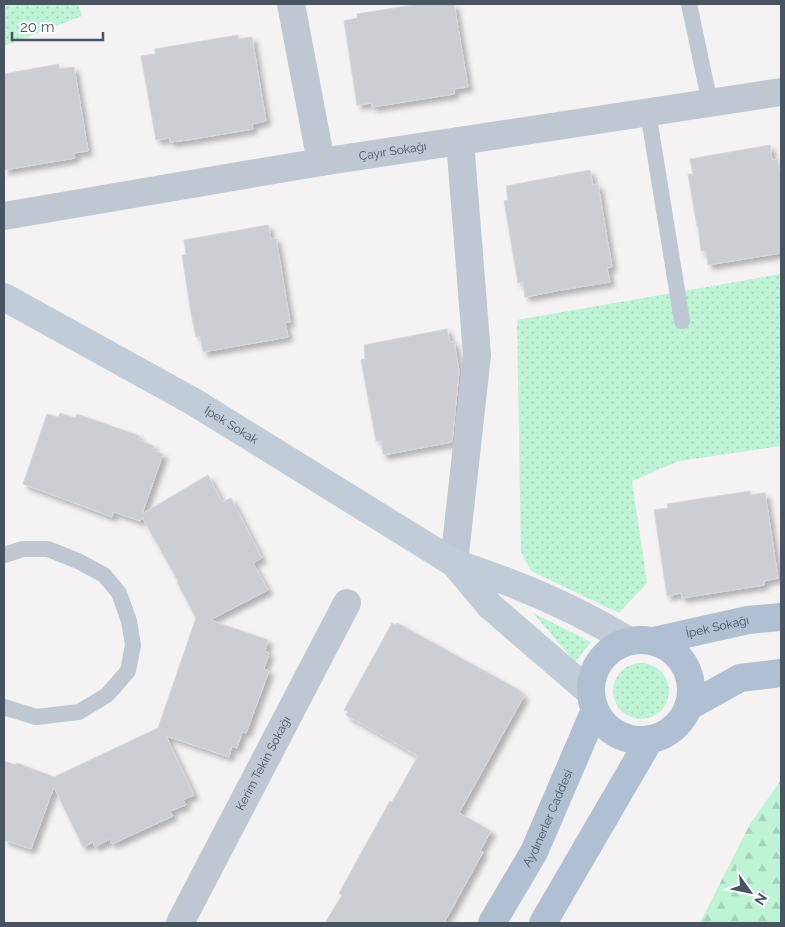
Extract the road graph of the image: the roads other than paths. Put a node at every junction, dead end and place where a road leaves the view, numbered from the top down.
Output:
1 (291, 4) edge
2 (689, 4) edge
3 (781, 92) edge
4 (710, 103) junction
5 (648, 112) junction
6 (460, 141) junction
7 (321, 162) junction
8 (4, 216) edge
9 (4, 297) edge
10 (682, 321) dead end
11 (4, 555) edge
12 (454, 563) junction
13 (347, 603) dead end
14 (781, 617) edge
15 (641, 641) junction
16 (781, 673) edge
17 (593, 702) junction
18 (4, 707) edge
19 (688, 707) junction
20 (650, 739) junction
21 (180, 923) edge
22 (492, 923) edge
23 (543, 923) edge

1 - 7 street
2 - 4 lane
3 - 4 street, Çayır Sokağı
4 - 5 street, Çayır Sokağı
5 - 6 street, Çayır Sokağı
5 - 10 lane
6 - 7 street, Çayır Sokağı
6 - 12 street
7 - 8 street, Çayır Sokağı
9 - 12 street, İpek Sokak
11 - 18 lane
12 - 15 street
12 - 17 street
13 - 21 street, Kerim Tekin Sokağı
14 - 15 main road, İpek Sokağı
15 - 17 main road
15 - 19 main road
16 - 19 main road
17 - 20 main road
17 - 22 main road, Aydınerler Caddesi
19 - 20 main road
20 - 23 main road

